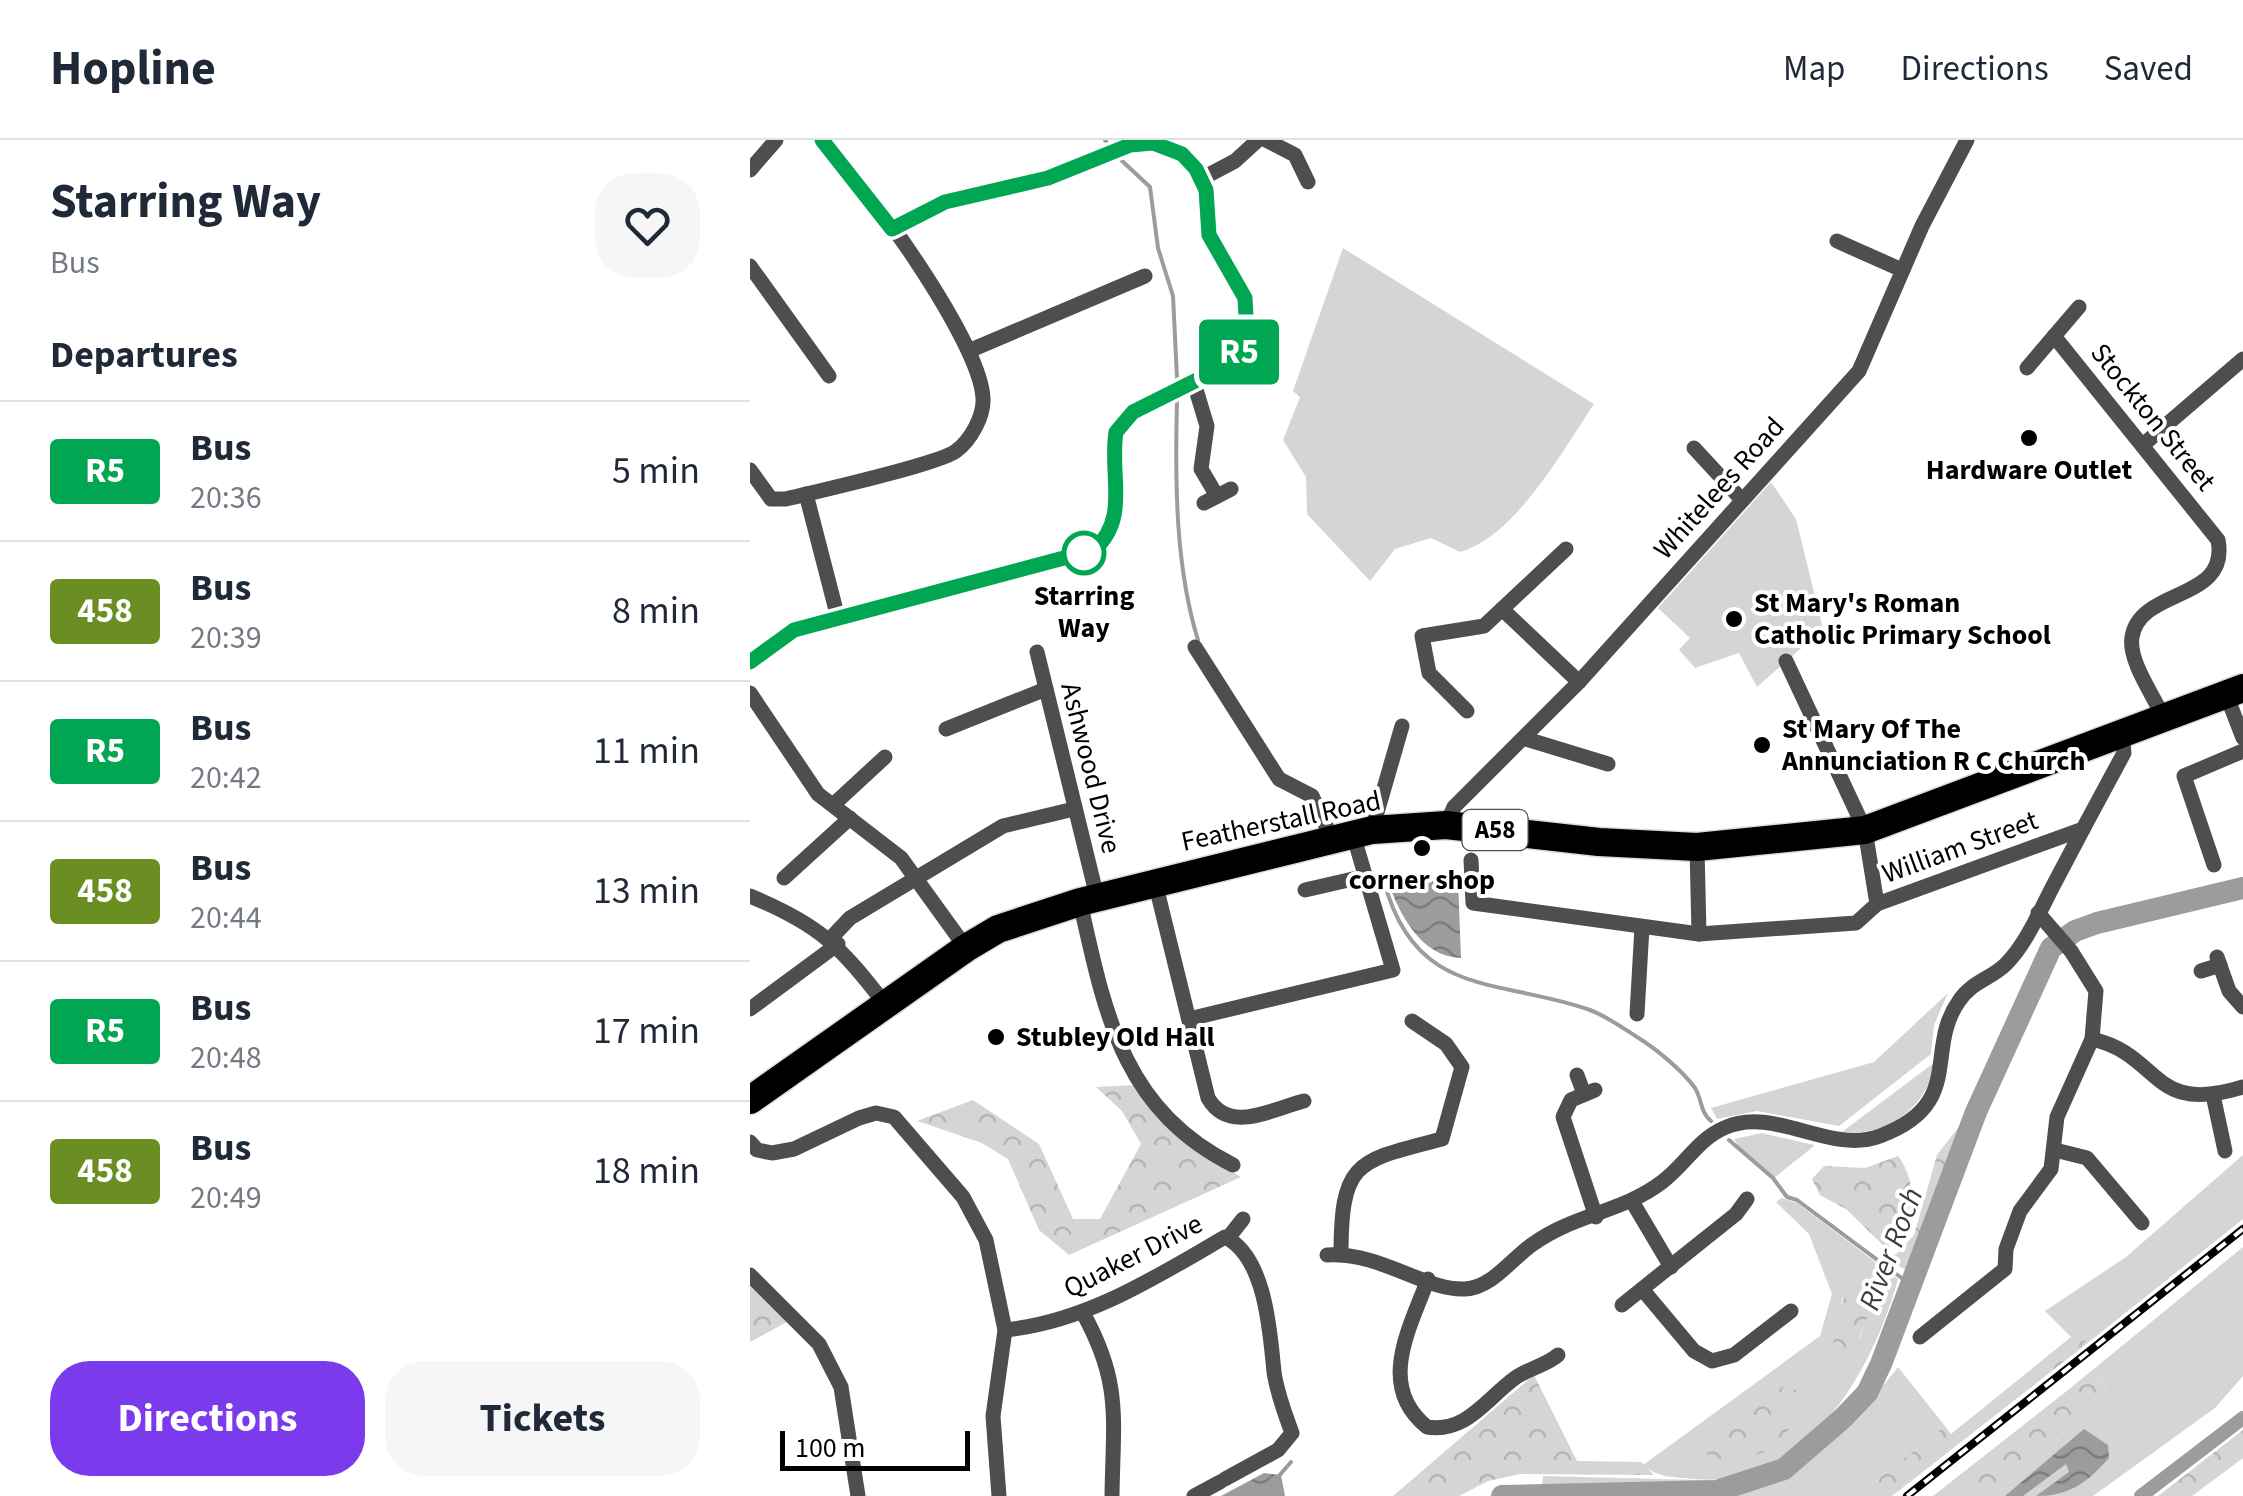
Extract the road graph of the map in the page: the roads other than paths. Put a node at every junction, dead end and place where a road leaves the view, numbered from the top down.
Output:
1 (776, 140) edge
2 (822, 140) edge
3 (1262, 140) edge
4 (1967, 140) edge
5 (1130, 143) edge
6 (750, 170) edge
7 (1201, 178) junction
8 (1308, 182) dead end
9 (892, 229) junction
10 (1836, 242) dead end
11 (750, 266) edge
12 (1902, 270) junction
13 (1144, 276) dead end
14 (2079, 306) dead end
15 (2054, 336) junction
16 (971, 350) junction
17 (2243, 359) edge
18 (2027, 368) dead end
19 (829, 376) dead end
20 (1194, 383) junction
21 (2144, 444) junction
22 (1694, 448) dead end
23 (750, 470) edge
24 (806, 494) junction
25 (1218, 496) dead end
26 (1742, 500) junction
27 (1566, 548) dead end
28 (1502, 608) junction
29 (838, 618) junction
30 (1196, 647) dead end
31 (1037, 652) dead end
32 (1786, 661) dead end
33 (750, 662) edge
34 (1579, 682) junction
35 (1046, 688) junction
36 (2235, 691) edge
37 (750, 694) edge
38 (1467, 711) dead end
39 (2163, 717) junction
40 (758, 718) edge
41 (1402, 726) dead end
42 (946, 729) dead end
43 (2122, 734) junction
44 (2243, 738) edge
45 (1526, 739) junction
46 (2096, 745) junction
47 (2243, 751) edge
48 (885, 758) dead end
49 (1608, 764) dead end
50 (2109, 780) junction
51 (834, 806) junction
52 (1074, 810) junction
53 (850, 818) junction
54 (1446, 825) junction
55 (2083, 829) junction
56 (1865, 830) junction
57 (1352, 834) junction
58 (1697, 847) junction
59 (1471, 860) dead end
60 (2214, 865) dead end
61 (916, 876) junction
62 (1366, 876) junction
63 (784, 878) dead end
64 (1155, 882) junction
65 (1304, 890) dead end
66 (750, 896) edge
67 (1089, 899) junction
68 (1878, 904) junction
69 (2038, 913) junction
70 (1642, 927) junction
71 (1699, 934) junction
72 (834, 941) junction
73 (966, 948) junction
74 (2200, 971) dead end
75 (885, 1004) junction
76 (2243, 1007) edge
77 (751, 1008) edge
78 (1637, 1014) dead end
79 (1188, 1019) junction
80 (1416, 1029) dead end
81 (2092, 1039) junction
82 (1577, 1075) dead end
83 (2243, 1087) edge
84 (2212, 1095) junction
85 (750, 1100) edge
86 (1304, 1102) dead end
87 (750, 1142) edge
88 (2055, 1150) junction
89 (2225, 1151) dead end
90 (1233, 1164) dead end
91 (1633, 1203) junction
92 (1757, 1215) dead end
93 (1596, 1217) junction
94 (2132, 1217) dead end
95 (1243, 1219) dead end
96 (1226, 1238) junction
97 (1671, 1267) junction
98 (2005, 1269) junction
99 (2022, 1274) dead end
100 (750, 1275) edge
101 (1428, 1279) junction
102 (1642, 1290) junction
103 (1622, 1305) dead end
104 (1791, 1311) dead end
105 (1083, 1313) junction
106 (1005, 1330) junction
107 (1920, 1337) dead end
108 (1558, 1355) dead end
109 (1426, 1427) junction
110 (1424, 1444) dead end
111 (858, 1496) edge
112 (999, 1496) edge
113 (1112, 1496) edge
114 (1194, 1496) edge

1 - 6 street
2 - 9 street
3 - 7 street
3 - 8 street
4 - 12 street, Whitelees Road
5 - 7 street
5 - 9 street
7 - 20 street
9 - 16 street
10 - 12 street
11 - 19 street
12 - 26 street, Whitelees Road
13 - 16 street
14 - 15 street
15 - 18 street
15 - 21 street, Stockton Street
16 - 24 street
17 - 21 street
20 - 25 street
20 - 29 street
21 - 39 street, Stockton Street
22 - 26 street
23 - 24 street
24 - 29 street
26 - 34 street, Whitelees Road
27 - 28 street
28 - 34 street
28 - 38 street
29 - 33 street
30 - 57 street
31 - 35 street, Ashwood Drive
32 - 56 street
34 - 45 street, Whitelees Road
35 - 42 street
35 - 52 street, Ashwood Drive
36 - 39 highway, A58
36 - 44 street
37 - 40 street
39 - 43 highway, A58
40 - 51 street
41 - 57 street
43 - 46 highway, Featherstall Road / A58
43 - 50 street
45 - 49 street
45 - 54 street, Whitelees Road
46 - 50 street
46 - 56 highway, Featherstall Road / A58
47 - 60 street
48 - 51 street
50 - 55 street
51 - 53 street
52 - 61 street
52 - 67 street, Ashwood Drive
53 - 61 street
53 - 63 street
54 - 57 highway, Featherstall Road / A58
54 - 58 highway, Featherstall Road / A58
55 - 68 street, William Street
55 - 69 street
56 - 58 highway, Featherstall Road / A58
56 - 68 street
57 - 62 street
57 - 64 highway, Featherstall Road / A58
58 - 71 street
59 - 70 street, William Street
61 - 72 street
61 - 73 street
62 - 65 street
62 - 79 street
64 - 67 highway, Featherstall Road / A58
64 - 79 street
66 - 72 street
67 - 73 highway, Featherstall Road / A58
67 - 90 street, Ashwood Drive
68 - 71 street, William Street
69 - 81 street
69 - 91 street
70 - 71 street, William Street
70 - 78 street
72 - 75 street
72 - 77 street
73 - 75 highway, Featherstall Road / A58
74 - 76 street
75 - 85 highway, A58
79 - 86 street
80 - 101 street
81 - 84 street
81 - 88 street
82 - 93 street
83 - 84 street
84 - 89 street
87 - 106 street
88 - 94 street
88 - 98 street
91 - 93 street
91 - 97 street
92 - 97 street
93 - 101 street
95 - 96 street
96 - 105 street, Quaker Drive
96 - 114 street
97 - 102 street
98 - 99 street
98 - 107 street
100 - 111 street
101 - 109 street
102 - 103 street
102 - 104 street
105 - 106 street, Quaker Drive
105 - 113 street
106 - 112 street
108 - 109 street
109 - 110 street

